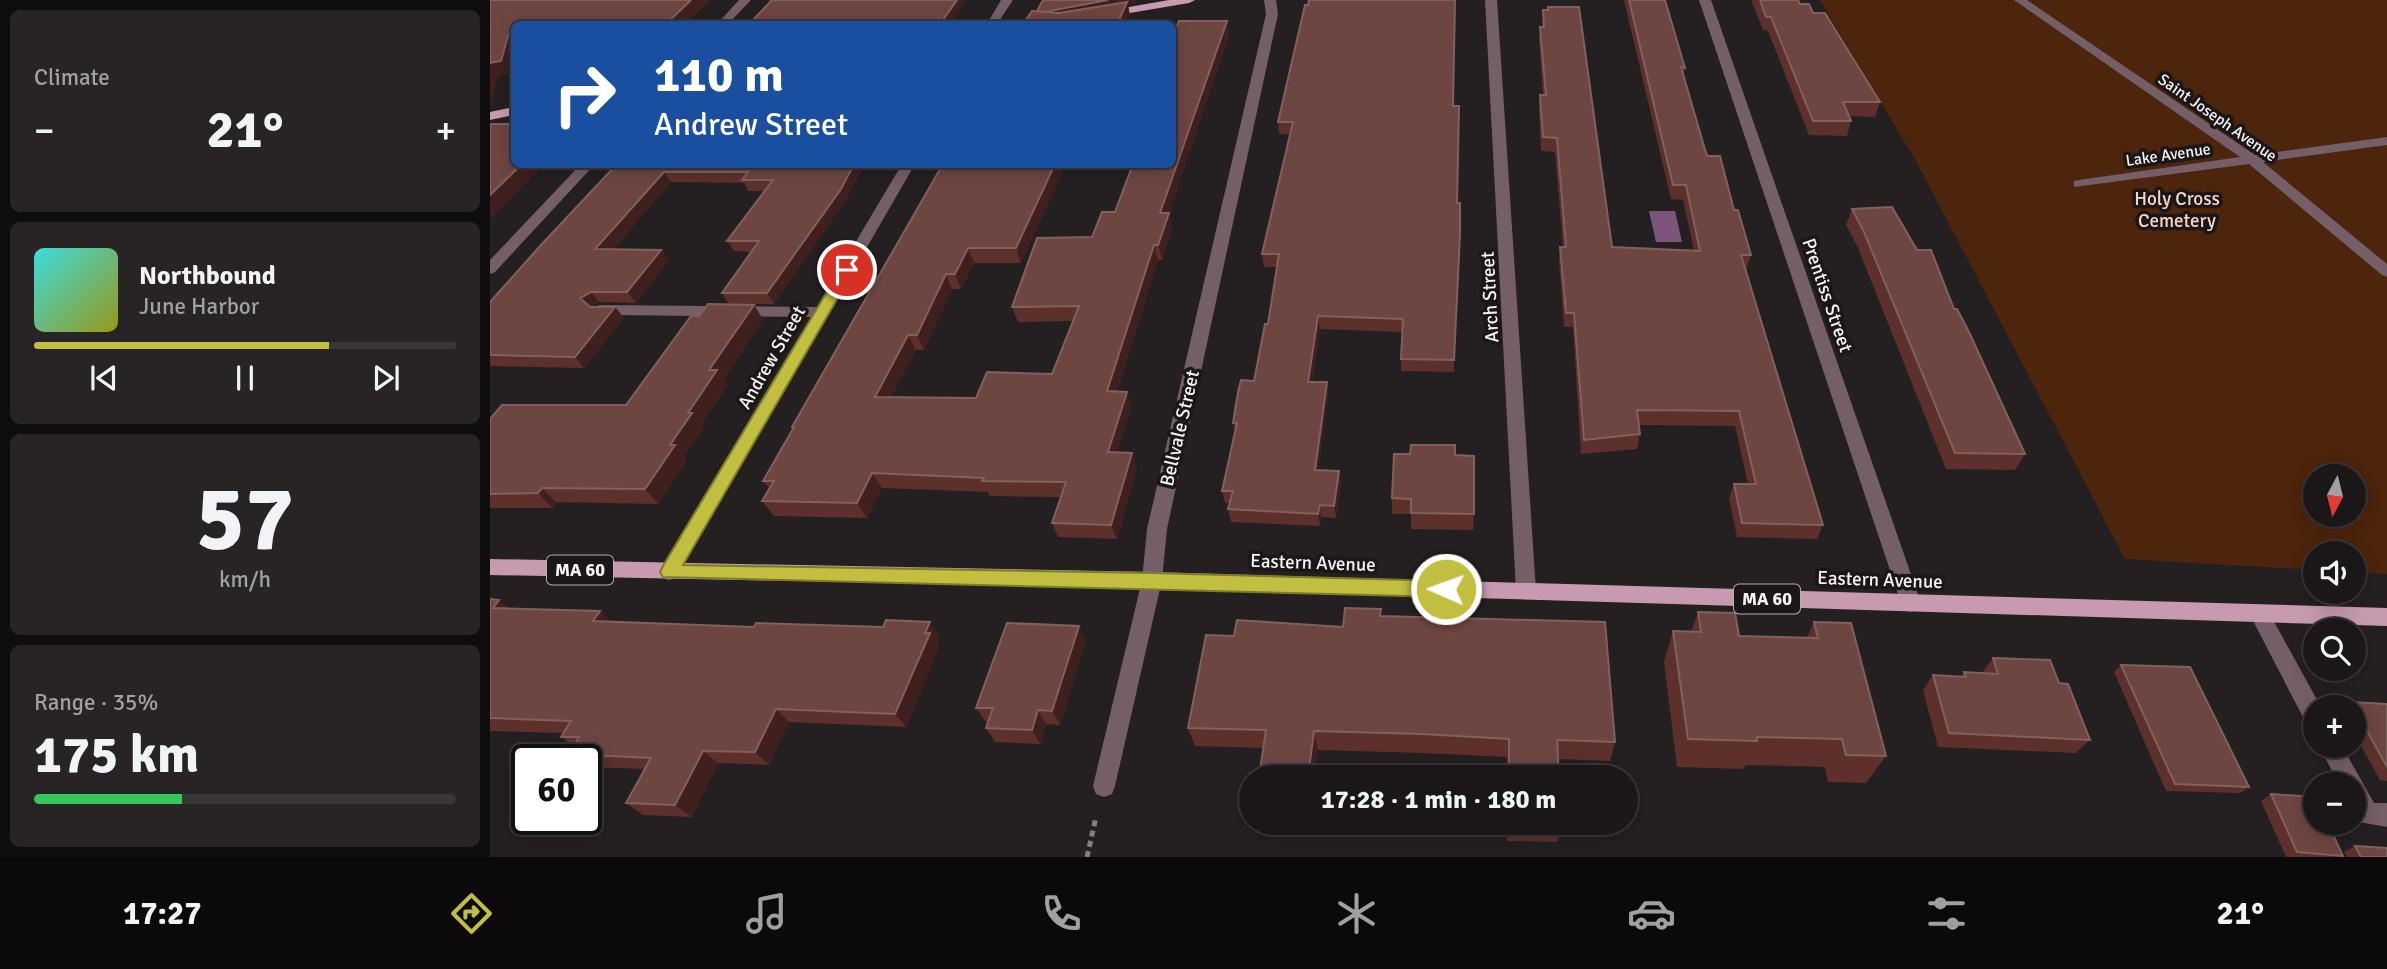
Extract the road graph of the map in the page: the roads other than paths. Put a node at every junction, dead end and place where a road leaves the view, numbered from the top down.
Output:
1 (745, 0) edge
2 (1007, 0) edge
3 (1189, 0) edge
4 (1270, 0) edge
5 (1491, 0) edge
6 (1704, 0) edge
7 (2020, 0) edge
8 (1097, 16) edge
9 (725, 21) edge
10 (994, 21) edge
11 (511, 112) edge
12 (490, 116) edge
13 (2387, 141) edge
14 (2251, 159) junction
15 (585, 168) edge
16 (907, 168) edge
17 (2079, 184) dead end
18 (490, 270) edge
19 (2387, 272) edge
20 (599, 310) edge
21 (822, 312) junction
22 (490, 567) edge
23 (669, 572) junction
24 (1152, 580) junction
25 (1526, 591) junction
26 (1911, 603) junction
27 (2259, 614) junction
28 (2387, 617) edge
29 (2303, 696) edge
30 (1104, 786) road end
31 (2366, 812) edge
32 (2387, 815) edge

1 - 9 street
2 - 10 street
3 - 8 main road
4 - 24 street, Bellvale Street
5 - 25 street, Arch Street
6 - 26 street, Prentiss Street
7 - 14 street, Saint Joseph Avenue
11 - 12 main road
13 - 14 street, Lake Avenue
14 - 17 street, Lake Avenue
14 - 19 street, Saint Joseph Avenue
15 - 18 street
16 - 21 street, Andrew Street
20 - 21 street
21 - 23 street, Andrew Street
22 - 23 main road, Eastern Avenue / MA 60
23 - 24 main road, Eastern Avenue / MA 60
24 - 25 main road, Eastern Avenue / MA 60
24 - 30 street, Bellvale Street
25 - 26 main road, Eastern Avenue / MA 60
26 - 27 main road, Eastern Avenue / MA 60
27 - 28 main road, Eastern Avenue / MA 60
27 - 29 street
31 - 32 street

